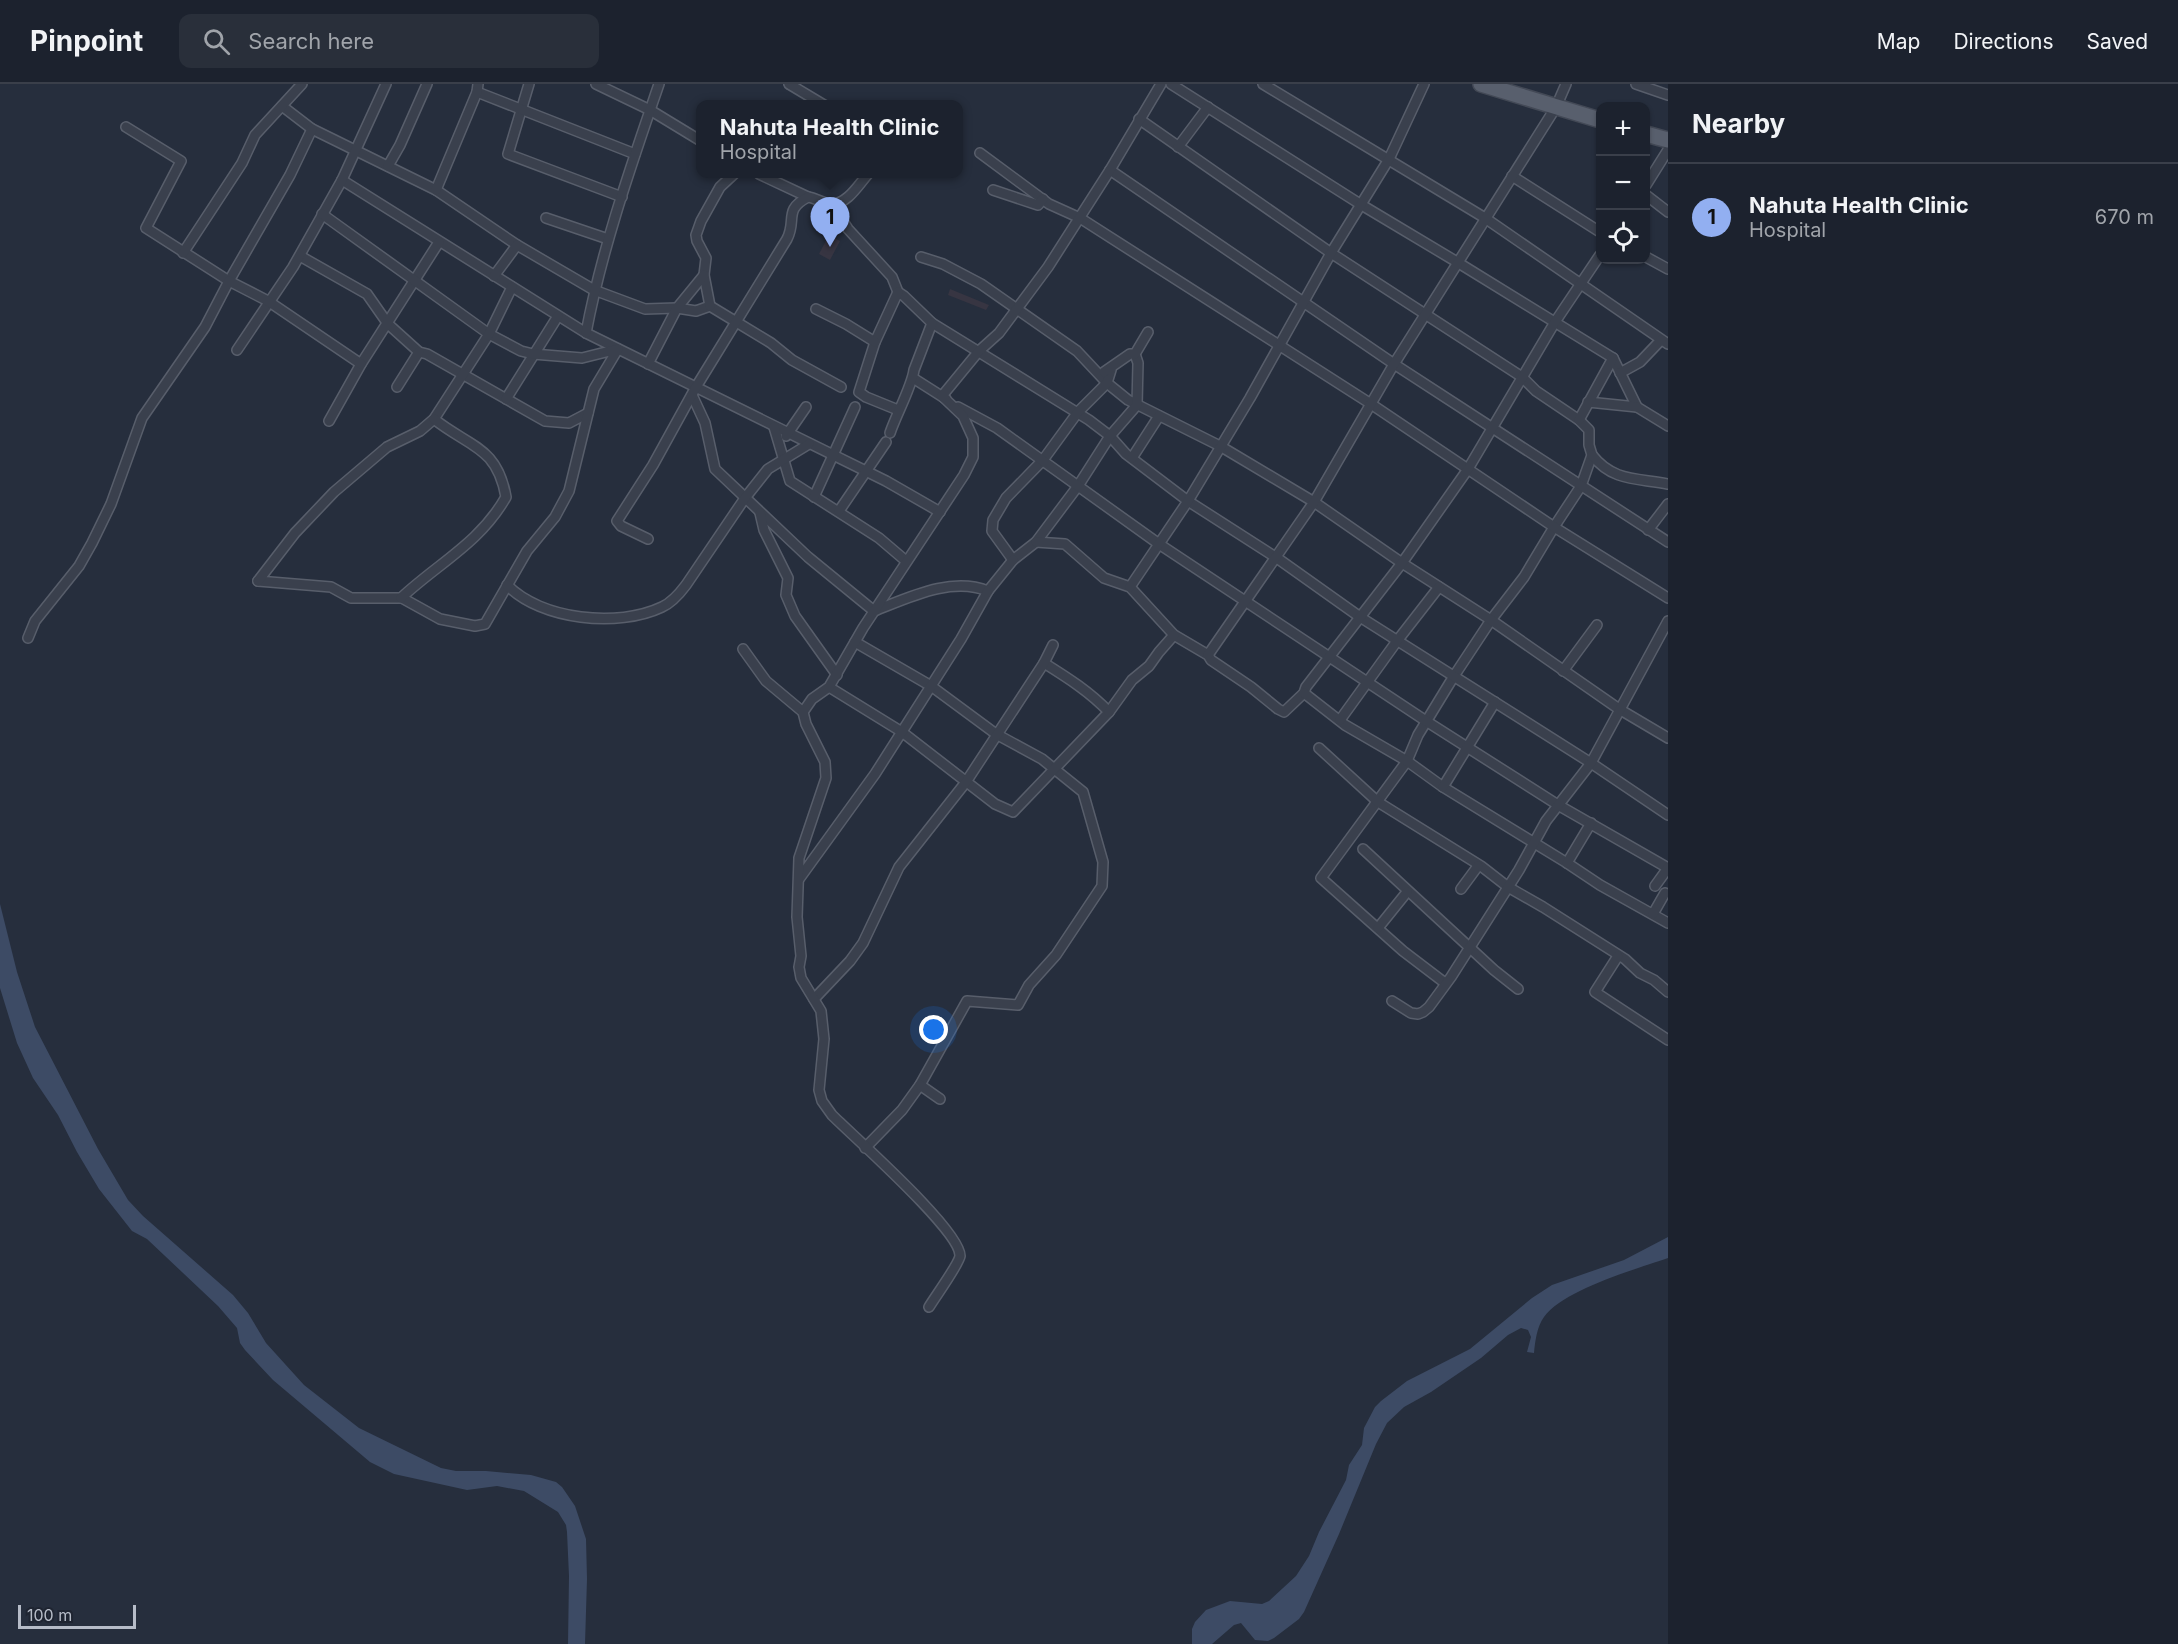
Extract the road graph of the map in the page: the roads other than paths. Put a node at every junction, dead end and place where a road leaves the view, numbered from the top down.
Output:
1 (302, 84) edge
2 (386, 84) edge
3 (428, 84) edge
4 (529, 84) edge
5 (596, 84) edge
6 (659, 84) edge
7 (789, 84) edge
8 (1161, 84) edge
9 (1171, 84) edge
10 (1263, 84) edge
11 (1424, 84) edge
12 (1481, 84) edge
13 (1566, 84) edge
14 (1635, 84) edge
15 (478, 88) edge
16 (1668, 95) edge
17 (816, 100) edge
18 (282, 105) junction
19 (1556, 107) junction
20 (522, 108) junction
21 (1208, 108) junction
22 (650, 110) junction
23 (1138, 119) junction
24 (1596, 119) edge
25 (126, 127) dead end
26 (312, 129) junction
27 (1650, 135) edge
28 (696, 138) edge
29 (1668, 140) edge
30 (1178, 147) junction
31 (356, 150) junction
32 (1668, 150) edge
33 (980, 153) dead end
34 (635, 154) junction
35 (1389, 159) junction
36 (388, 166) junction
37 (1110, 170) junction
38 (1512, 176) junction
39 (730, 178) edge
40 (768, 178) edge
41 (865, 178) edge
42 (1650, 179) edge
43 (342, 180) junction
44 (436, 190) junction
45 (993, 190) dead end
46 (622, 196) junction
47 (808, 197) junction
48 (1650, 198) edge
49 (1043, 199) junction
50 (832, 204) junction
51 (1360, 204) junction
52 (1668, 212) edge
53 (322, 214) junction
54 (546, 218) dead end
55 (1080, 218) junction
56 (1485, 218) junction
57 (1596, 229) edge
58 (609, 239) junction
59 (439, 242) junction
60 (517, 245) junction
61 (183, 253) junction
62 (1331, 253) junction
63 (300, 256) junction
64 (921, 257) dead end
65 (1650, 259) edge
66 (1457, 262) junction
67 (1596, 262) edge
68 (1668, 269) edge
69 (704, 275) junction
70 (494, 276) junction
71 (229, 281) junction
72 (416, 281) junction
73 (1581, 286) junction
74 (512, 287) junction
75 (594, 290) junction
76 (898, 292) junction
77 (268, 302) junction
78 (1304, 302) junction
79 (710, 306) junction
80 (678, 308) junction
81 (816, 309) dead end
82 (1018, 309) junction
83 (1424, 315) junction
84 (558, 316) junction
85 (737, 321) junction
86 (1555, 322) junction
87 (932, 323) junction
88 (388, 324) junction
89 (1148, 332) dead end
90 (586, 333) junction
91 (489, 334) junction
92 (874, 342) junction
93 (1665, 342) edge
94 (1278, 346) junction
95 (618, 349) junction
96 (237, 350) dead end
97 (979, 351) junction
98 (419, 352) junction
99 (533, 354) junction
100 (1135, 354) junction
101 (1612, 358) junction
102 (361, 364) junction
103 (648, 364) junction
104 (1394, 364) junction
105 (1111, 370) dead end
106 (1620, 373) junction
107 (462, 375) junction
108 (1100, 375) junction
109 (1522, 377) junction
110 (913, 378) junction
111 (1107, 383) junction
112 (397, 387) dead end
113 (840, 387) dead end
114 (694, 391) junction
115 (942, 396) junction
116 (506, 399) junction
117 (1588, 402) junction
118 (1371, 404) junction
119 (1137, 405) junction
120 (806, 407) dead end
121 (855, 407) dead end
122 (1636, 407) junction
123 (898, 410) junction
124 (1078, 412) junction
125 (588, 413) junction
126 (1159, 416) junction
127 (435, 419) junction
128 (1579, 420) junction
129 (328, 421) dead end
130 (774, 426) junction
131 (1668, 426) edge
132 (1494, 429) junction
133 (788, 433) junction
134 (1110, 436) junction
135 (809, 444) junction
136 (1220, 446) junction
137 (1592, 454) junction
138 (782, 455) junction
139 (834, 456) junction
140 (1132, 458) junction
141 (1043, 460) junction
142 (1468, 469) junction
143 (866, 472) junction
144 (1668, 484) edge
145 (1078, 486) junction
146 (1581, 486) junction
147 (814, 497) junction
148 (745, 498) junction
149 (1188, 501) junction
150 (1314, 502) junction
151 (1668, 504) edge
152 (838, 511) junction
153 (760, 512) junction
154 (940, 512) junction
155 (1554, 527) junction
156 (1648, 529) junction
157 (648, 539) dead end
158 (1036, 542) junction
159 (1668, 542) edge
160 (1159, 544) junction
161 (1277, 558) junction
162 (1013, 560) junction
163 (906, 561) junction
164 (1402, 563) junction
165 (507, 585) junction
166 (1130, 587) junction
167 (1439, 587) junction
168 (988, 591) junction
169 (401, 598) junction
170 (1668, 598) edge
171 (1247, 601) junction
172 (874, 611) junction
173 (1360, 617) junction
174 (1491, 620) junction
175 (1668, 621) edge
176 (1597, 625) dead end
177 (1174, 635) junction
178 (28, 638) dead end
179 (1397, 641) junction
180 (855, 642) junction
181 (1053, 645) dead end
182 (743, 649) dead end
183 (1208, 655) junction
184 (1329, 657) junction
185 (1044, 663) junction
186 (1563, 670) junction
187 (837, 675) junction
188 (1454, 676) junction
189 (1367, 681) junction
190 (931, 686) junction
191 (829, 687) junction
192 (1304, 693) junction
193 (1495, 702) junction
194 (1619, 709) junction
195 (803, 712) junction
196 (1109, 712) junction
197 (1340, 720) junction
198 (1426, 721) junction
199 (902, 732) junction
200 (996, 734) junction
201 (1668, 738) edge
202 (1468, 746) junction
203 (1319, 748) dead end
204 (1407, 761) junction
205 (1591, 763) junction
206 (1055, 770) junction
207 (966, 782) junction
208 (1443, 787) junction
209 (1378, 802) junction
210 (1558, 805) junction
211 (1668, 815) edge
212 (1591, 823) junction
213 (1533, 843) junction
214 (1363, 849) dead end
215 (1567, 863) junction
216 (1478, 866) junction
217 (1668, 868) edge
218 (798, 880) junction
219 (1655, 886) dead end
220 (1508, 887) junction
221 (1461, 889) dead end
222 (1407, 892) junction
223 (1665, 893) dead end
224 (1653, 914) junction
225 (1668, 923) edge
226 (1378, 928) junction
227 (1470, 948) junction
228 (1618, 956) junction
229 (1445, 983) junction
230 (1518, 989) dead end
231 (1668, 992) edge
232 (814, 999) junction
233 (1392, 1000) dead end
234 (1668, 1040) edge
235 (920, 1084) junction
236 (940, 1099) dead end
237 (866, 1148) junction
238 (929, 1306) dead end

1 - 18 street
2 - 31 street
3 - 36 street
4 - 20 street
5 - 22 street
6 - 22 street
7 - 17 street
8 - 23 street
9 - 21 street
10 - 35 street
11 - 35 street
12 - 19 main road
13 - 19 street
14 - 16 street
15 - 20 street
15 - 44 street
18 - 26 street
18 - 61 street
19 - 24 main road
19 - 38 street
20 - 34 street
20 - 46 street
21 - 30 street
21 - 51 street
22 - 28 street
22 - 34 street
23 - 30 street
23 - 37 street
25 - 61 street
26 - 31 street
26 - 71 street
27 - 29 main road
30 - 62 street
31 - 36 street
31 - 43 street
32 - 42 street
33 - 49 street
34 - 46 street
35 - 51 street
35 - 56 street
36 - 44 street
37 - 55 street
37 - 78 street
38 - 56 street
38 - 57 street
39 - 69 street
40 - 47 street
41 - 50 street
43 - 53 street
43 - 59 street
44 - 60 street
45 - 49 street
46 - 58 street
47 - 50 street
47 - 85 street
48 - 52 street
49 - 55 street
50 - 76 street
51 - 62 street
51 - 66 street
53 - 63 street
53 - 72 street
54 - 58 street
55 - 82 street
55 - 94 street
56 - 66 street
56 - 73 street
58 - 75 street
59 - 70 street
59 - 72 street
60 - 70 street
60 - 75 street
61 - 71 street
62 - 78 street
62 - 83 street
63 - 77 street
63 - 88 street
64 - 82 street
65 - 68 street
66 - 83 street
66 - 86 street
67 - 73 street
69 - 79 street
69 - 80 street
70 - 74 street
71 - 77 street
71 - 178 street
72 - 88 street
72 - 91 street
73 - 86 street
73 - 93 street
74 - 84 street
74 - 91 street
75 - 80 street
75 - 90 street
76 - 87 street
76 - 92 street
77 - 96 street
77 - 102 street
78 - 94 street
78 - 104 street
79 - 80 street
79 - 85 street
80 - 103 street
81 - 92 street
82 - 97 street
82 - 108 street
83 - 104 street
83 - 109 street
84 - 90 street
84 - 99 street
85 - 113 street
85 - 114 street
86 - 101 street
86 - 109 street
87 - 97 street
87 - 110 street
88 - 98 street
88 - 102 street
89 - 100 street
90 - 95 street
91 - 99 street
91 - 107 street
92 - 123 street
93 - 106 street
94 - 118 street
94 - 136 street
95 - 99 street
95 - 103 street
95 - 125 street
97 - 115 street
97 - 124 street
98 - 107 street
98 - 112 street
99 - 116 street
100 - 108 street
100 - 119 street
101 - 106 street
101 - 117 street
102 - 129 street
103 - 114 street
104 - 118 street
104 - 132 street
105 - 111 street
106 - 122 street
107 - 116 street
107 - 127 street
108 - 111 street
109 - 128 street
109 - 132 street
110 - 115 street
110 - 123 street
111 - 119 street
111 - 124 street
114 - 130 street
114 - 148 street
114 - 157 street
115 - 141 street
115 - 154 street
116 - 125 street
117 - 122 street
117 - 128 street
118 - 142 street
118 - 150 street
119 - 126 street
119 - 134 street
120 - 133 street
121 - 139 street
122 - 131 street
123 - 143 street
124 - 134 street
124 - 141 street
125 - 165 street
126 - 136 street
126 - 140 street
127 - 169 street
127 - 169 street
128 - 137 street
130 - 133 street
130 - 138 street
132 - 142 street
132 - 146 street
133 - 135 street
133 - 138 street
134 - 140 street
134 - 145 street
135 - 138 street
135 - 139 street
136 - 149 street
136 - 150 street
137 - 144 street
137 - 146 street
138 - 147 street
138 - 148 street
139 - 143 street
139 - 147 street
140 - 149 street
141 - 145 street
141 - 162 street
142 - 155 street
142 - 164 street
143 - 152 street
143 - 154 street
145 - 158 street
145 - 160 street
146 - 155 street
146 - 156 street
147 - 152 street
148 - 153 street
148 - 165 street
149 - 160 street
149 - 161 street
150 - 161 street
150 - 164 street
151 - 156 street
152 - 163 street
153 - 172 street
153 - 187 street
154 - 163 street
155 - 170 street
155 - 174 street
156 - 159 street
158 - 162 street
158 - 166 street
160 - 166 street
160 - 171 street
161 - 171 street
161 - 173 street
162 - 168 street
163 - 172 street
164 - 167 street
164 - 173 street
165 - 169 street
166 - 177 street
167 - 174 street
167 - 179 street
168 - 172 street
168 - 190 street
171 - 183 street
171 - 184 street
172 - 180 street
173 - 179 street
173 - 184 street
174 - 186 street
174 - 188 street
175 - 194 street
176 - 186 street
177 - 183 street
177 - 196 street
179 - 188 street
179 - 189 street
180 - 187 street
180 - 190 street
181 - 185 street
182 - 195 street
183 - 192 street
184 - 189 street
184 - 192 street
185 - 196 street
185 - 200 street
186 - 194 street
187 - 191 street
188 - 193 street
188 - 198 street
189 - 197 street
189 - 198 street
190 - 199 street
190 - 200 street
191 - 195 street
191 - 199 street
192 - 197 street
193 - 202 street
193 - 205 street
194 - 201 street
194 - 205 street
195 - 218 street
196 - 206 street
197 - 204 street
198 - 202 street
198 - 204 street
199 - 207 street
199 - 218 street
200 - 206 street
200 - 207 street
202 - 208 street
202 - 210 street
203 - 209 street
204 - 208 street
204 - 209 street
205 - 210 street
205 - 211 street
206 - 207 street
206 - 235 street
207 - 232 street
208 - 213 street
209 - 216 street
209 - 226 street
210 - 212 street
210 - 213 street
212 - 215 street
212 - 217 street
213 - 215 street
213 - 220 street
214 - 222 street
215 - 224 street
216 - 220 street
216 - 221 street
217 - 219 street
218 - 232 street
220 - 227 street
220 - 228 street
222 - 226 street
222 - 227 street
223 - 224 street
224 - 225 street
226 - 229 street
227 - 229 street
227 - 230 street
228 - 231 street
228 - 234 street
229 - 233 street
232 - 237 street
235 - 236 street
235 - 237 street
237 - 238 street

